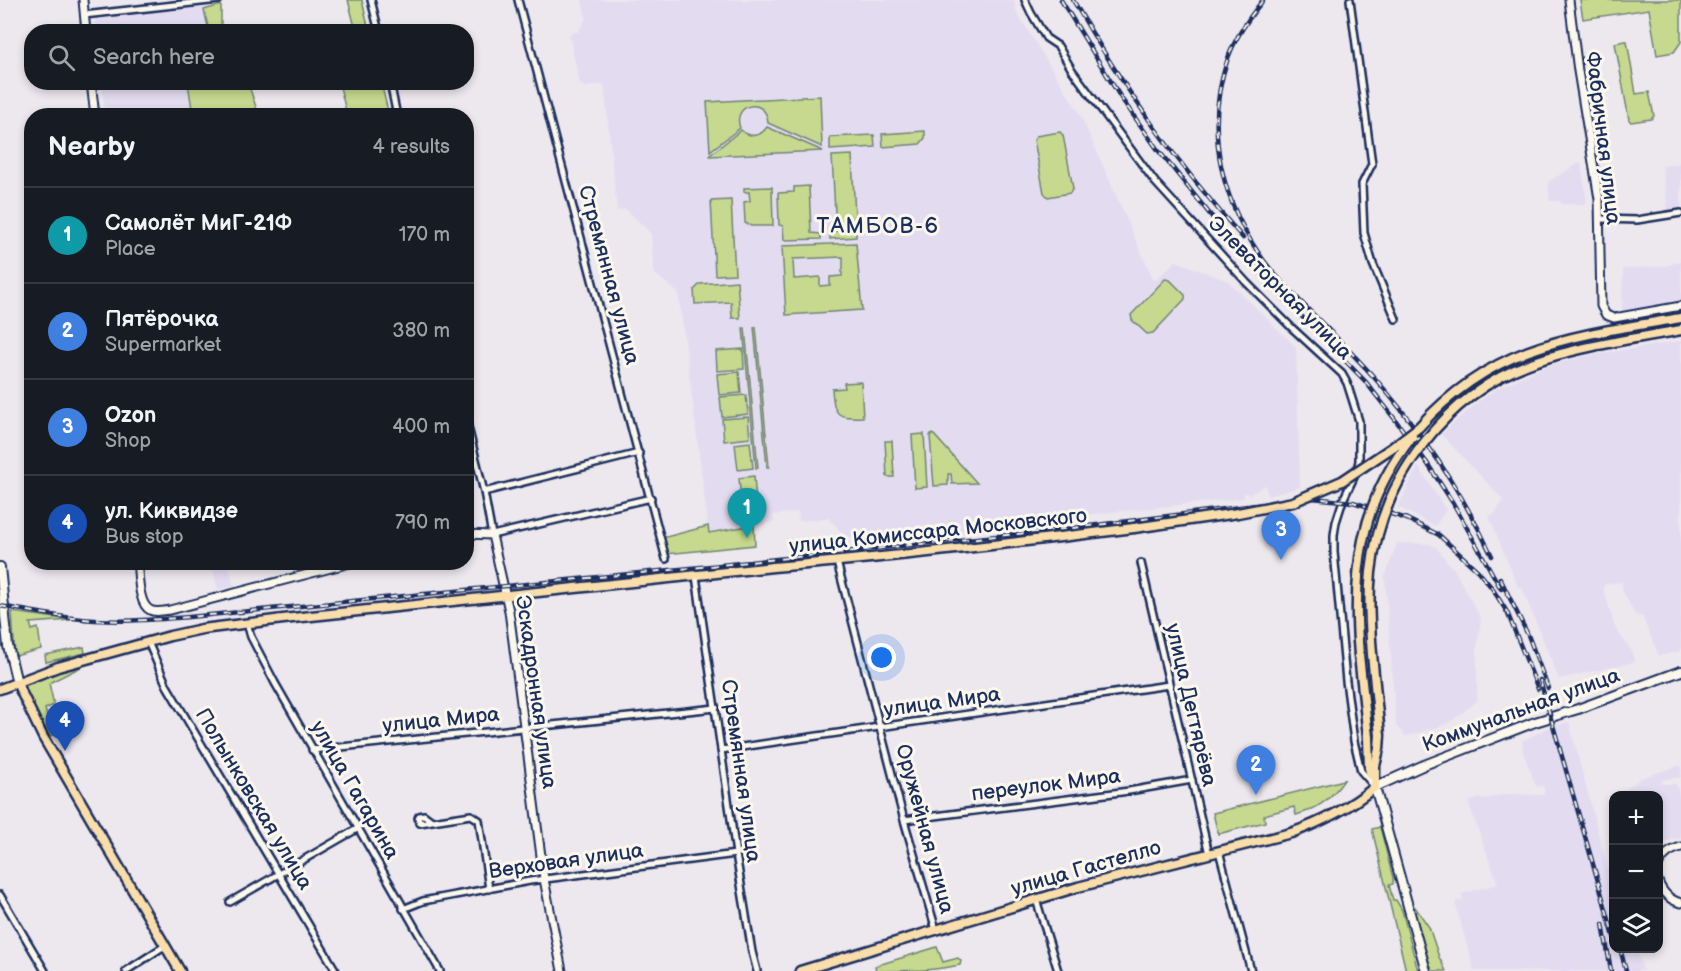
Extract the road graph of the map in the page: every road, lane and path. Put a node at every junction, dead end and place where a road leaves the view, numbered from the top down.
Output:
1 (83, 0) edge
2 (219, 0) edge
3 (371, 0) edge
4 (518, 0) edge
5 (1025, 0) edge
6 (1350, 0) edge
7 (1569, 0) edge
8 (84, 15) junction
9 (85, 24) edge
10 (377, 24) edge
11 (92, 90) edge
12 (392, 90) edge
13 (94, 108) edge
14 (395, 108) edge
15 (1681, 213) edge
16 (1600, 219) junction
17 (1681, 306) edge
18 (1681, 318) edge
19 (1396, 319) dead end
20 (1681, 330) edge
21 (1419, 427) junction
22 (474, 451) edge
23 (639, 453) junction
24 (484, 492) junction
25 (651, 498) junction
26 (474, 534) edge
27 (492, 535) junction
28 (666, 559) dead end
29 (837, 562) junction
30 (1141, 563) dead end
31 (0, 567) edge
32 (138, 570) edge
33 (323, 570) edge
34 (696, 576) junction
35 (506, 596) junction
36 (247, 623) junction
37 (148, 642) junction
38 (1681, 671) edge
39 (17, 682) junction
40 (1169, 685) junction
41 (0, 689) edge
42 (716, 708) junction
43 (880, 727) junction
44 (525, 728) junction
45 (312, 750) junction
46 (721, 750) junction
47 (1192, 780) junction
48 (1375, 787) junction
49 (904, 820) junction
50 (432, 821) dead end
51 (357, 829) junction
52 (1681, 847) edge
53 (1219, 851) junction
54 (736, 854) junction
55 (1209, 854) junction
56 (1663, 857) edge
57 (279, 874) junction
58 (544, 879) junction
59 (489, 889) junction
60 (1663, 892) edge
61 (0, 895) edge
62 (1036, 899) junction
63 (230, 902) dead end
64 (1681, 903) edge
65 (403, 909) junction
66 (936, 930) junction
67 (166, 945) junction
68 (45, 971) edge
69 (126, 971) edge
70 (180, 971) edge
71 (336, 971) edge
72 (440, 971) edge
73 (562, 971) edge
74 (757, 971) edge
75 (800, 971) edge
76 (1058, 971) edge
77 (1251, 971) edge
78 (1426, 971) edge

1 - 8 street
2 - 8 street
3 - 10 street
4 - 23 street, Стремянная улица
5 - 48 street, Элеваторная улица
6 - 19 street
7 - 16 street, Фабричная улица
8 - 9 street
11 - 13 street
12 - 14 street
15 - 16 street
16 - 17 street, Фабричная улица
18 - 21 main road
20 - 48 main road, bridge
21 - 29 main road, улица Комиссара Московского, bridge
21 - 48 main road, bridge
22 - 24 street, Эскадронная улица
23 - 24 street
23 - 25 street, Стремянная улица
24 - 27 street, Эскадронная улица
25 - 27 street
25 - 28 street, Стремянная улица
26 - 27 street
27 - 35 street, Эскадронная улица
29 - 34 main road, улица Комиссара Московского
29 - 43 street, Оружейная улица
30 - 40 street, улица Дегтярёва
31 - 39 main road
32 - 33 street
34 - 35 main road, улица Комиссара Московского
34 - 42 street, Стремянная улица
35 - 36 main road, улица Комиссара Московского
35 - 44 street, Эскадронная улица
36 - 37 main road, улица Комиссара Московского
36 - 45 street, улица Гагарина
37 - 39 main road, улица Комиссара Московского
37 - 57 street, Полынковская улица
38 - 48 main road, Коммунальная улица
39 - 41 main road, улица Комиссара Московского
39 - 67 main road
40 - 43 street, улица Мира
40 - 47 street, улица Дегтярёва
42 - 44 street, улица Мира
42 - 46 street, Стремянная улица
43 - 46 street, улица Мира
43 - 49 street, Оружейная улица
44 - 45 street, улица Мира
44 - 58 street, Эскадронная улица
45 - 51 street, улица Гагарина
46 - 54 street, Стремянная улица
47 - 49 street, переулок Мира
47 - 55 street, улица Дегтярёва
48 - 53 main road, улица Гастелло
48 - 78 main road
49 - 66 street, Оружейная улица
50 - 59 street
51 - 57 street
51 - 65 street, улица Гагарина
52 - 56 street
53 - 55 main road, улица Гастелло
53 - 77 street
54 - 58 street, Верховая улица
54 - 74 street, Стремянная улица
55 - 62 main road, улица Гастелло
57 - 63 street
57 - 71 street, Полынковская улица
58 - 59 street, Верховая улица
58 - 73 street, Эскадронная улица
59 - 65 street, Верховая улица
60 - 64 street
61 - 68 street
62 - 66 main road, улица Гастелло
62 - 76 street
65 - 72 street, улица Гагарина
66 - 75 main road, улица Гастелло
67 - 69 street
67 - 70 main road

